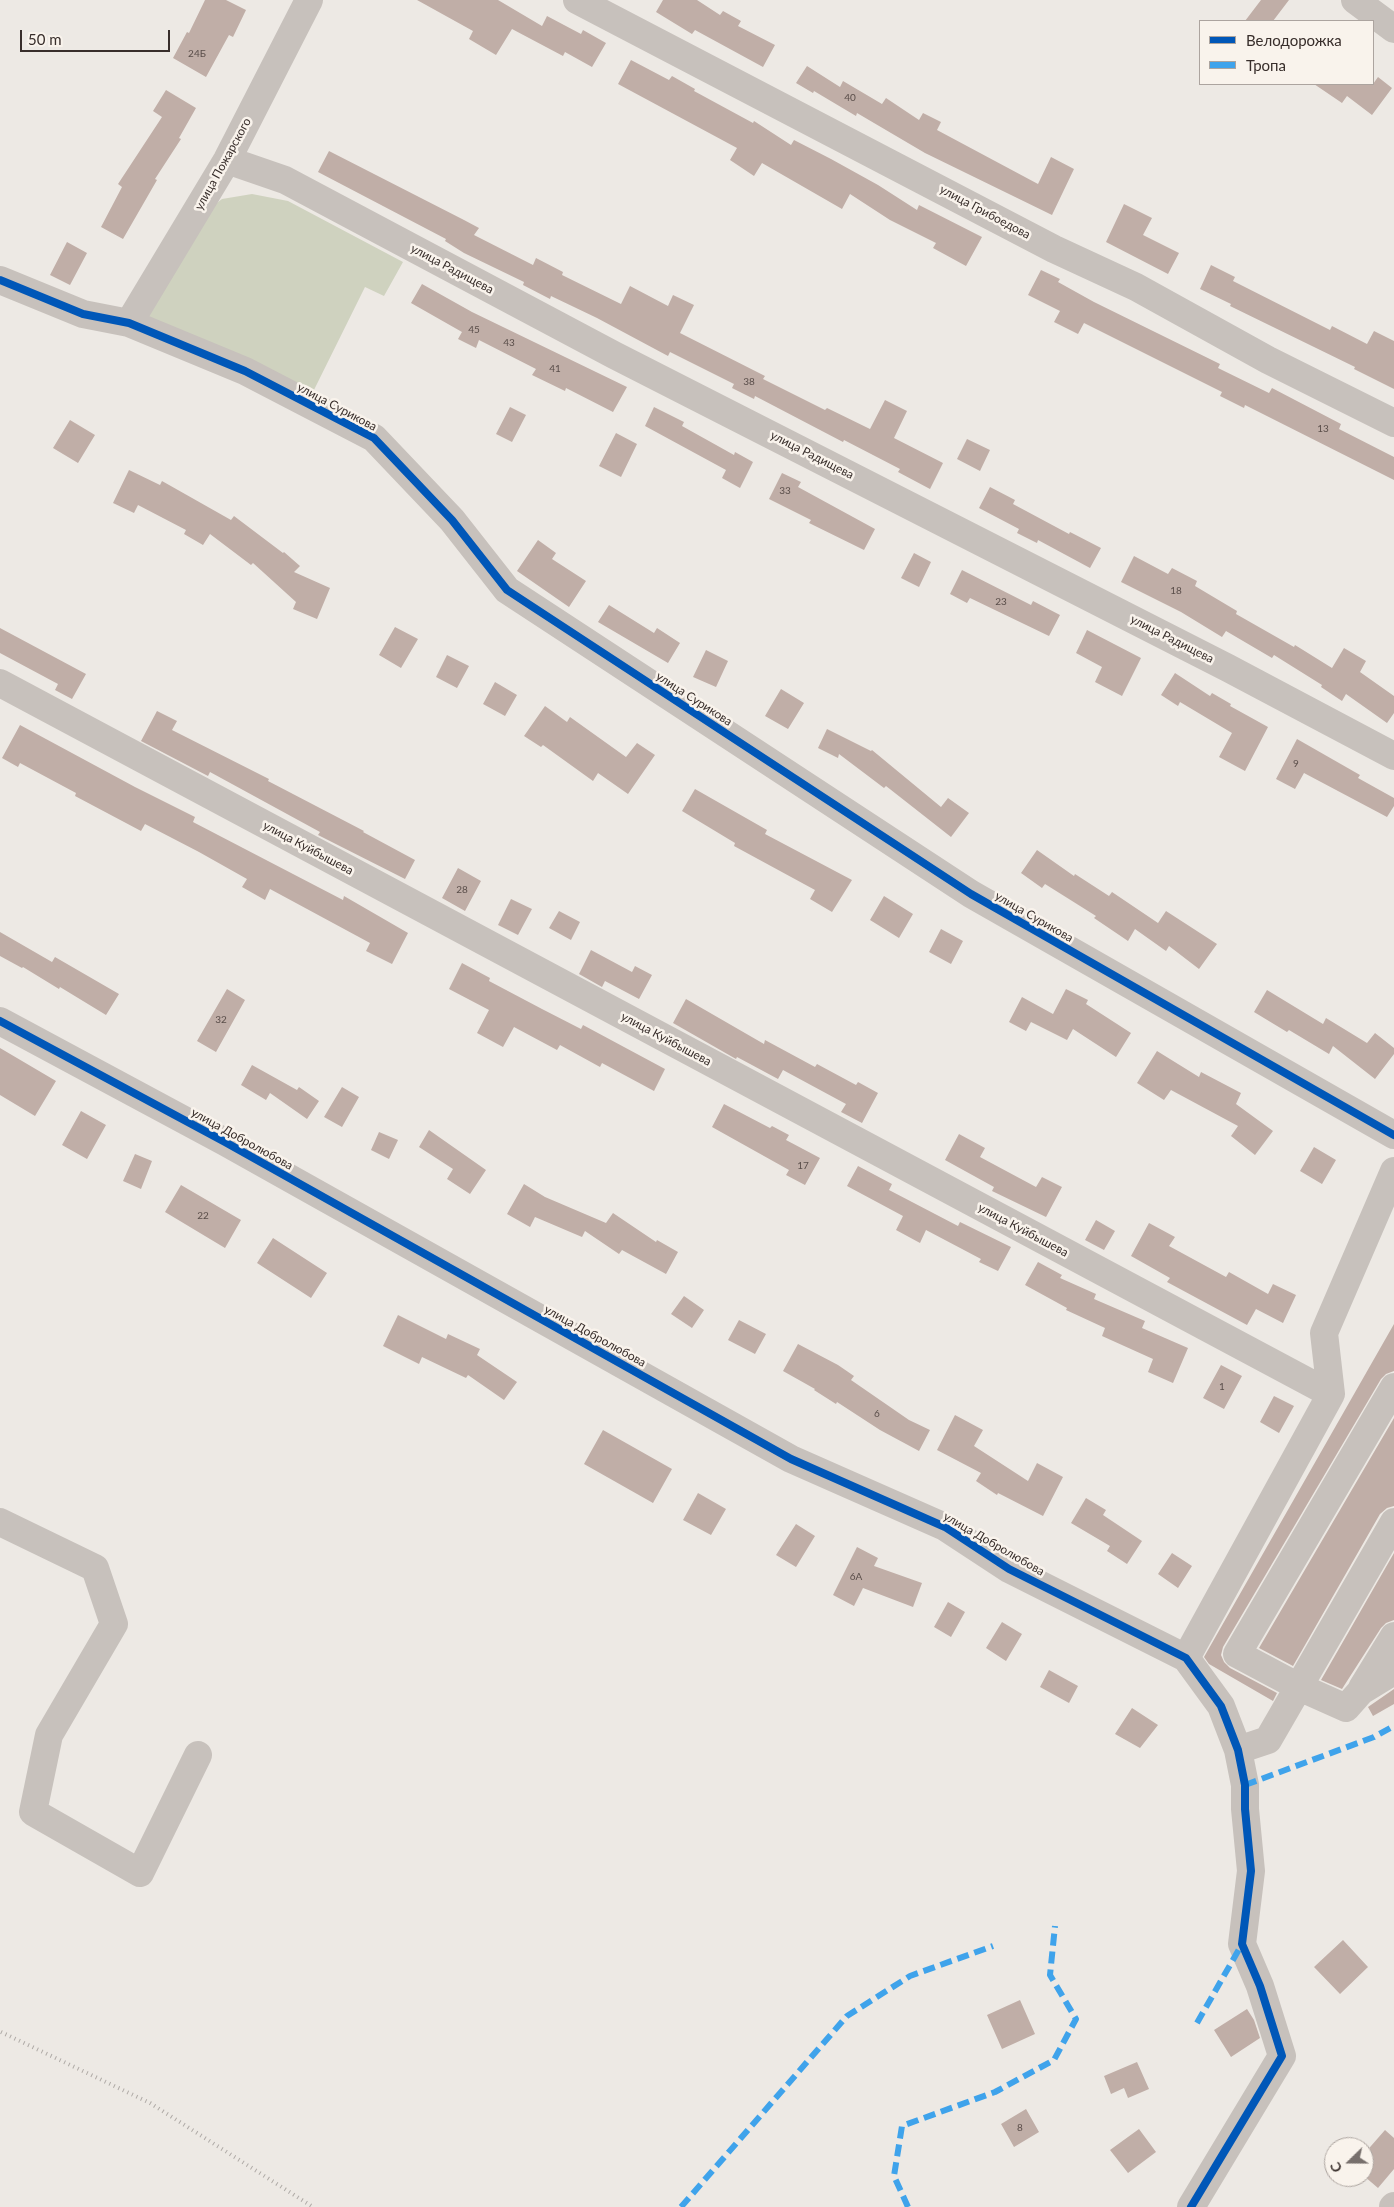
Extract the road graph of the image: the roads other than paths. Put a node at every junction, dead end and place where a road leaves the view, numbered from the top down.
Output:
1 (309, 0) edge
2 (577, 0) edge
3 (1355, 0) edge
4 (1394, 29) edge
5 (227, 160) junction
6 (0, 280) edge
7 (129, 323) junction
8 (1394, 423) edge
9 (0, 683) edge
10 (1394, 756) edge
11 (0, 1021) edge
12 (1391, 1127) edge
13 (1394, 1171) edge
14 (1394, 1387) edge
15 (1331, 1394) junction
16 (0, 1522) edge
17 (1394, 1522) edge
18 (1394, 1636) edge
19 (1186, 1658) junction
20 (1394, 1671) edge
21 (1299, 1687) junction
22 (1360, 1691) junction
23 (1238, 1750) junction
24 (198, 1755) dead end
25 (1191, 2207) edge

1 - 5 street, улица Пожарского
2 - 8 street, улица Грибоедова
3 - 4 street
5 - 7 street, улица Пожарского
5 - 10 street, улица Радищева
6 - 7 street, улица Сурикова
7 - 12 street, улица Сурикова
9 - 15 street, улица Куйбышева
11 - 19 street, улица Добролюбова
13 - 15 street
14 - 21 street
15 - 19 street
16 - 24 street
17 - 21 street
18 - 22 street
19 - 23 street
20 - 22 street
21 - 22 street
21 - 23 street
23 - 25 street

